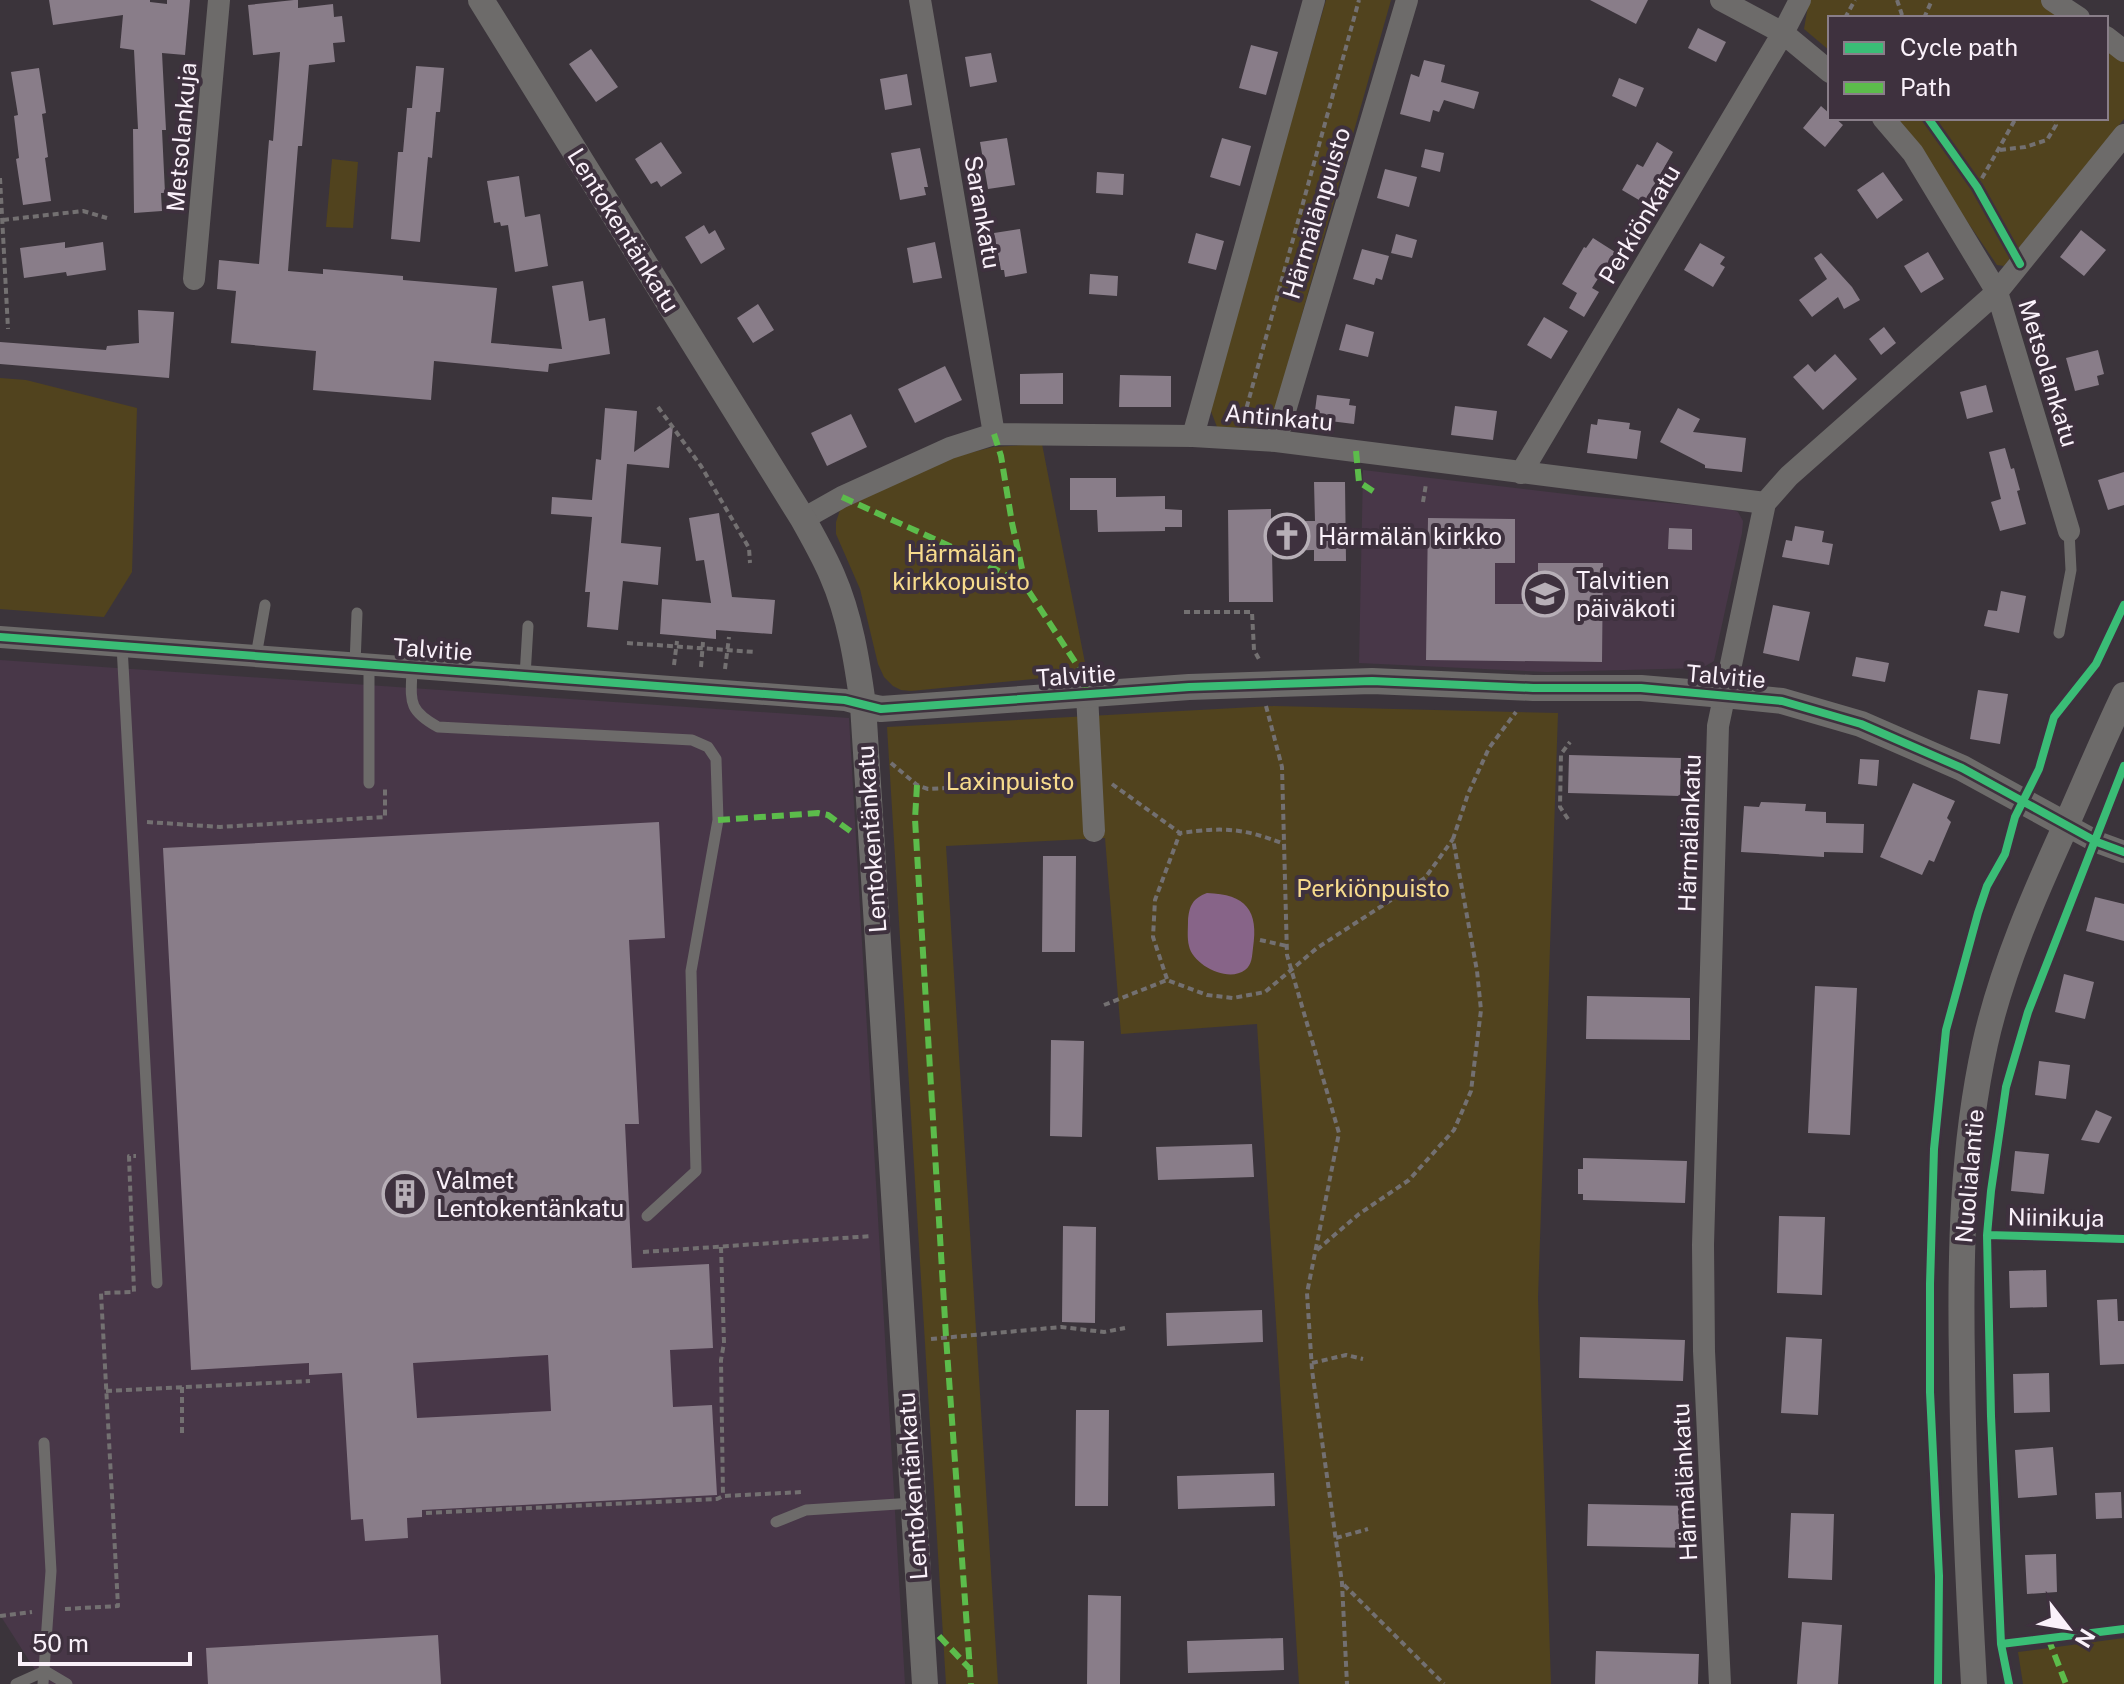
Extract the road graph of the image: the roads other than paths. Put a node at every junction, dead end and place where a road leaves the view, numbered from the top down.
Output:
1 (219, 0) edge
2 (481, 0) edge
3 (920, 0) edge
4 (1314, 0) edge
5 (1407, 0) edge
6 (1721, 0) edge
7 (1800, 0) edge
8 (2052, 0) edge
9 (2076, 16) edge
10 (1783, 33) junction
11 (2108, 39) edge
12 (2124, 51) edge
13 (1828, 70) edge
14 (1885, 120) edge
15 (2124, 135) edge
16 (194, 279) dead end
17 (1997, 292) junction
18 (994, 434) junction
19 (1193, 436) junction
20 (1276, 441) junction
21 (1521, 473) junction
22 (1765, 503) junction
23 (803, 519) junction
24 (2069, 531) joint
25 (265, 605) dead end
26 (357, 613) dead end
27 (528, 626) dead end
28 (2059, 633) dead end
29 (0, 637) edge
30 (122, 646) junction
31 (256, 656) junction
32 (362, 664) junction
33 (412, 668) junction
34 (525, 676) junction
35 (1087, 694) junction
36 (1724, 695) junction
37 (2124, 695) edge
38 (863, 705) junction
39 (369, 783) dead end
40 (2066, 825) junction
41 (1094, 831) dead end
42 (2124, 852) edge
43 (647, 1216) dead end
44 (157, 1283) dead end
45 (44, 1443) dead end
46 (913, 1503) junction
47 (776, 1522) dead end
48 (44, 1678) edge
49 (16, 1684) edge
50 (67, 1684) edge
51 (925, 1684) edge
52 (1720, 1684) edge
53 (1974, 1684) edge

1 - 16 street, Metsolankuja
2 - 23 street, Lentokentänkatu
3 - 18 street, Sarankatu
4 - 19 street
5 - 20 street, Härmälänpuisto
6 - 10 street
7 - 10 street, Perkiönkatu
8 - 9 street
10 - 13 street
10 - 21 street, Perkiönkatu
11 - 12 street
14 - 17 street, Metsolankatu
15 - 17 street
17 - 22 street
17 - 24 street, Metsolankatu
18 - 19 street, Antinkatu
18 - 23 street, Antinkatu
19 - 20 street, Antinkatu
20 - 21 street, Antinkatu
21 - 22 street, Antinkatu
22 - 36 street, Härmälänkatu
23 - 38 street, Lentokentänkatu
24 - 28 lane
25 - 31 lane
26 - 32 lane
27 - 34 lane
29 - 30 street, Talvitie
30 - 31 street, Talvitie
30 - 44 lane
31 - 32 street, Talvitie
32 - 33 street, Talvitie
32 - 39 lane
33 - 34 street, Talvitie
33 - 43 lane
34 - 38 street, Talvitie
35 - 36 street, Talvitie
35 - 38 street, Talvitie
35 - 41 street
36 - 40 street, Talvitie
36 - 52 street, Härmälänkatu
37 - 40 street, Nuolialantie
38 - 46 street, Lentokentänkatu
40 - 42 street, Talvitie
40 - 53 street, Nuolialantie
45 - 48 lane
46 - 47 lane
46 - 51 street, Lentokentänkatu
48 - 49 lane
48 - 50 lane

